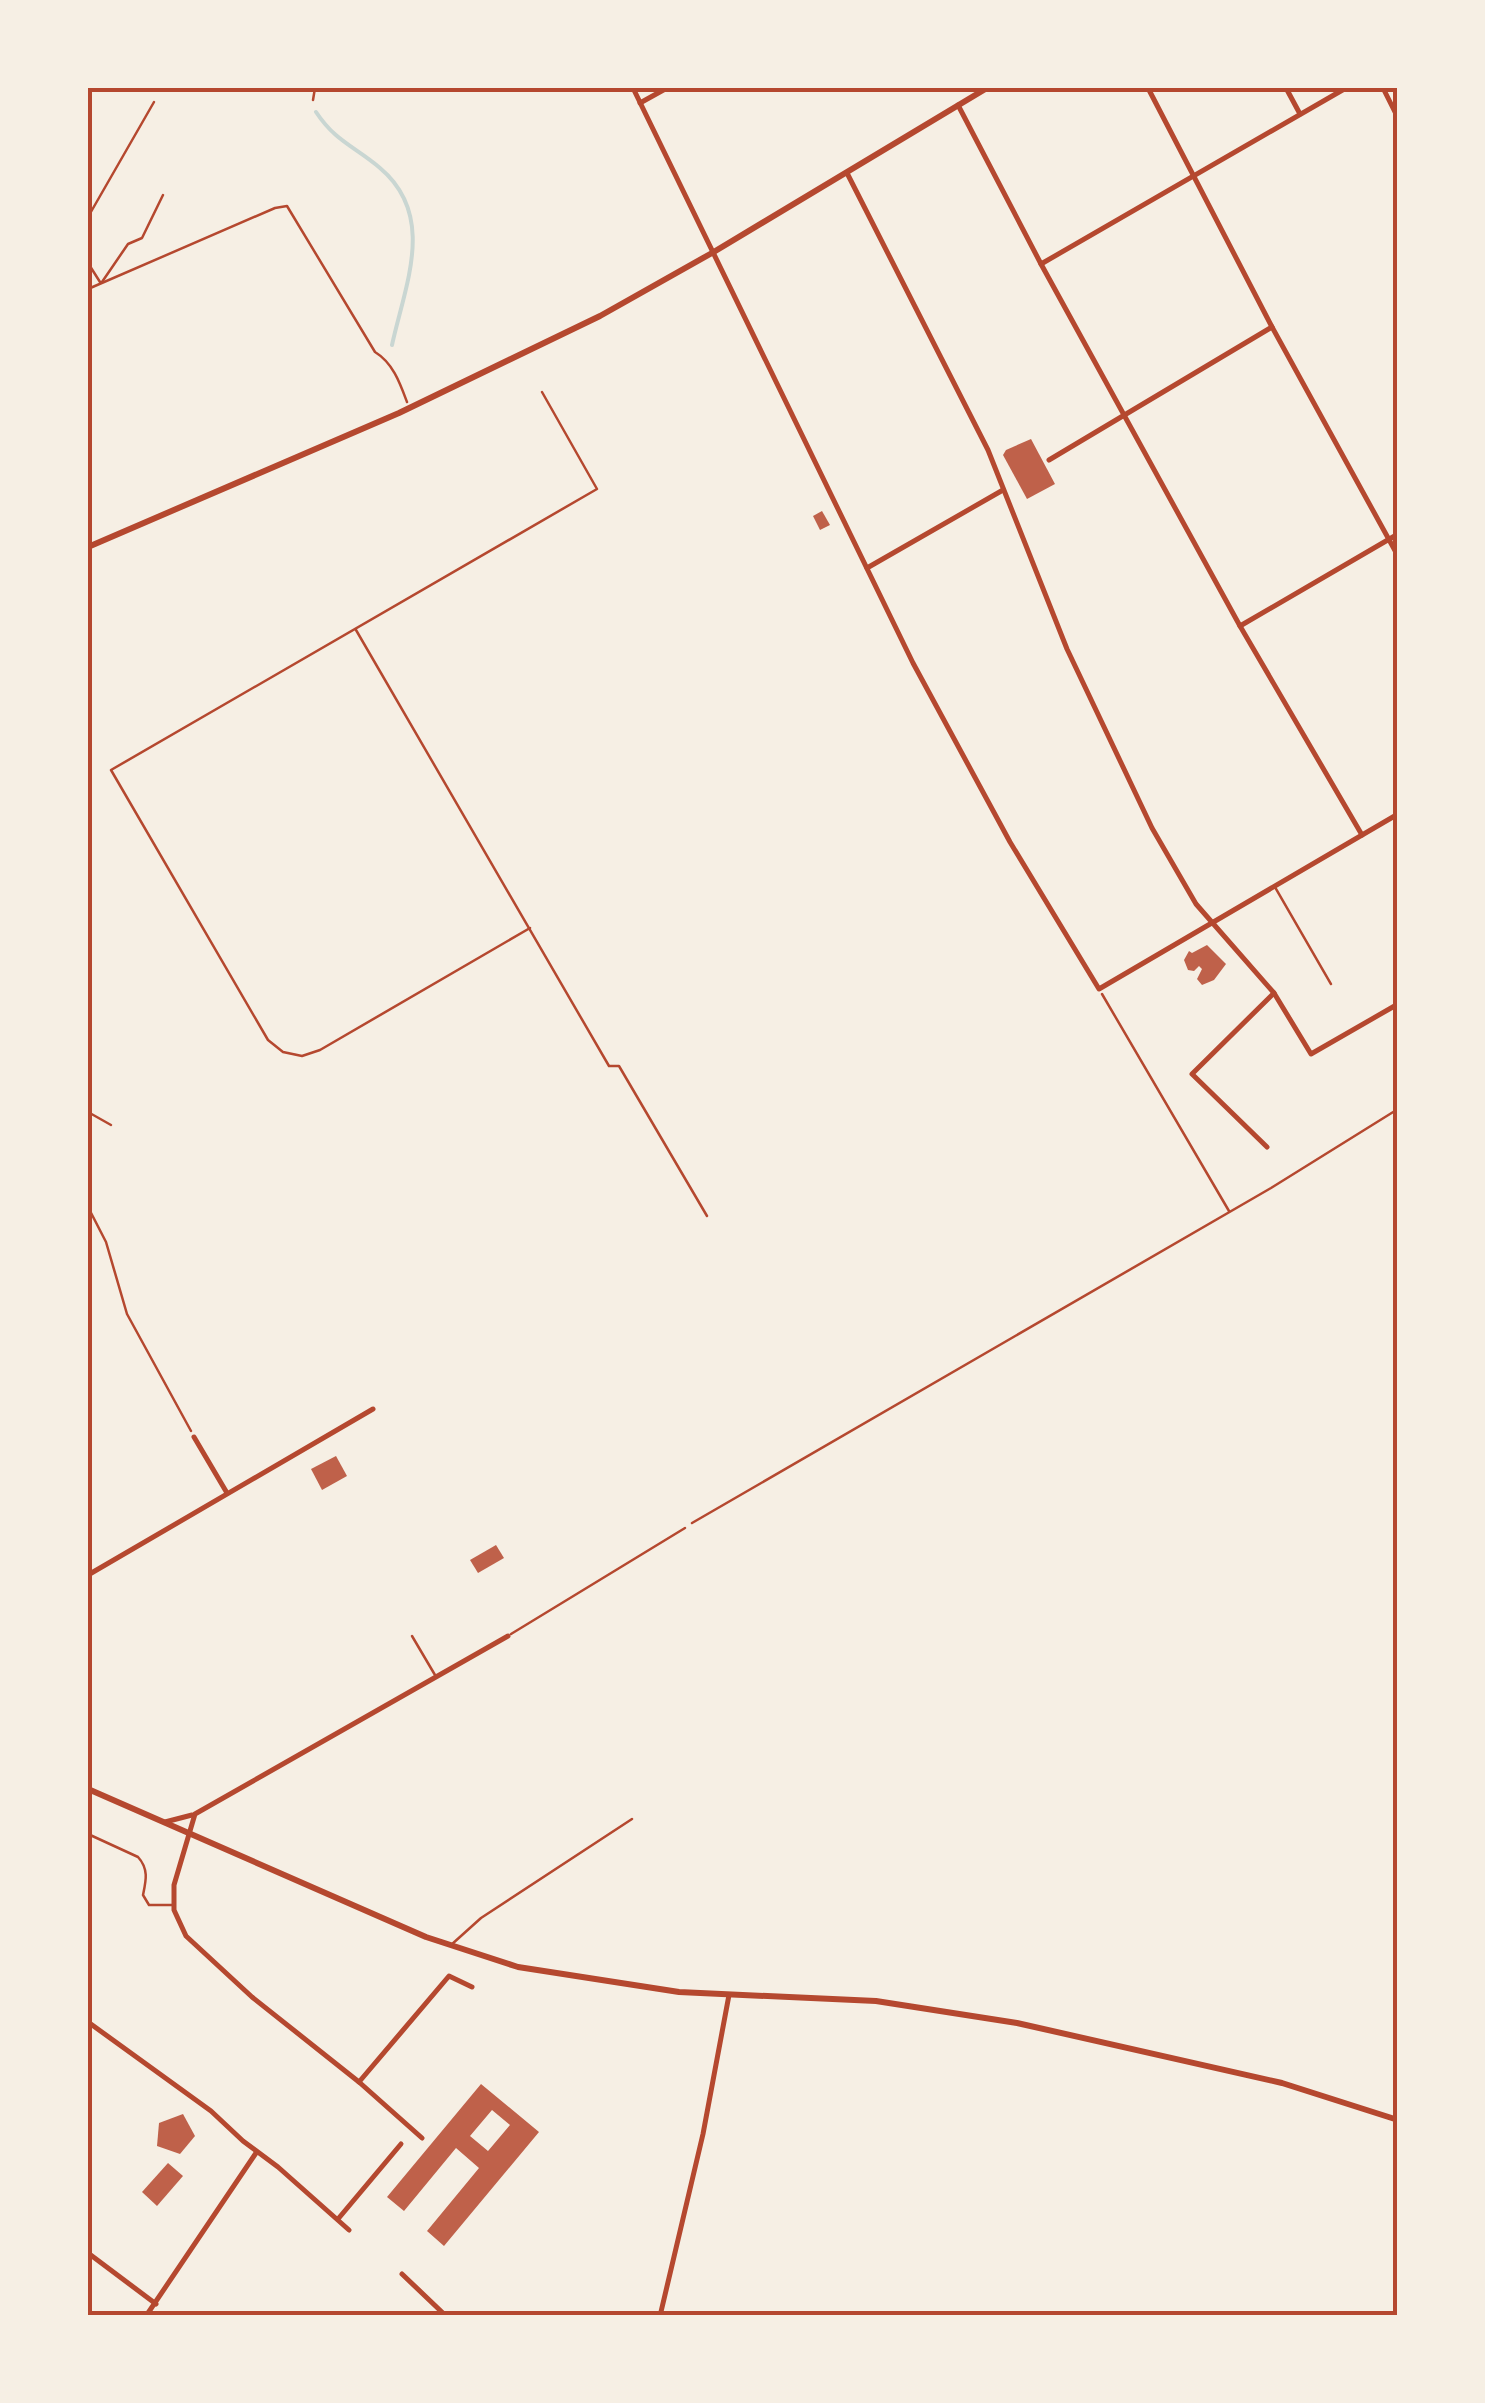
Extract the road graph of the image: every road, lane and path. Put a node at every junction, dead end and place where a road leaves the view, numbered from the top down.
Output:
1 (315, 88) edge
2 (632, 88) edge
3 (667, 88) edge
4 (964, 88) edge
5 (987, 88) edge
6 (1148, 88) edge
7 (1286, 88) edge
8 (1346, 88) edge
9 (1383, 88) edge
10 (970, 98) junction
11 (313, 100) dead end
12 (154, 102) dead end
13 (640, 102) junction
14 (958, 106) junction
15 (1300, 114) junction
16 (1398, 118) edge
17 (847, 173) junction
18 (1194, 177) junction
19 (163, 195) dead end
20 (88, 217) edge
21 (712, 254) junction
22 (88, 263) edge
23 (1041, 264) junction
24 (101, 283) junction
25 (88, 289) edge
26 (1272, 327) junction
27 (542, 392) dead end
28 (410, 408) junction
29 (1125, 416) junction
30 (1049, 460) dead end
31 (1003, 490) junction
32 (1398, 534) edge
33 (1388, 540) junction
34 (88, 547) edge
35 (1398, 556) edge
36 (867, 568) junction
37 (1240, 626) junction
38 (356, 630) junction
39 (1398, 814) edge
40 (1362, 835) junction
41 (1274, 886) junction
42 (1213, 922) junction
43 (530, 928) junction
44 (1332, 984) dead end
45 (1099, 988) junction
46 (1274, 993) junction
47 (1398, 1004) edge
48 (1398, 1109) edge
49 (88, 1112) edge
50 (111, 1125) dead end
51 (1267, 1147) dead end
52 (88, 1207) edge
53 (1229, 1212) junction
54 (708, 1216) dead end
55 (373, 1409) dead end
56 (194, 1436) joint
57 (227, 1494) junction
58 (684, 1528) joint
59 (88, 1575) edge
60 (412, 1636) dead end
61 (508, 1636) joint
62 (436, 1677) junction
63 (88, 1789) edge
64 (195, 1814) junction
65 (632, 1818) dead end
66 (158, 1822) junction
67 (88, 1834) edge
68 (188, 1835) junction
69 (173, 1905) junction
70 (450, 1946) junction
71 (472, 1987) dead end
72 (729, 1995) junction
73 (88, 2022) edge
74 (359, 2082) junction
75 (1398, 2120) edge
76 (422, 2138) dead end
77 (401, 2144) dead end
78 (256, 2153) junction
79 (338, 2219) junction
80 (348, 2230) dead end
81 (88, 2254) edge
82 (402, 2274) dead end
83 (156, 2304) junction
84 (151, 2314) edge
85 (446, 2316) edge
86 (660, 2316) edge

1 - 11 path
2 - 13 street
3 - 13 street
4 - 10 street
5 - 10 main road
6 - 18 street
7 - 15 street
8 - 15 street
9 - 16 street
10 - 14 main road
12 - 20 path
13 - 21 street
14 - 17 main road
14 - 23 street
15 - 18 street
17 - 21 main road
17 - 31 street
18 - 23 street
18 - 26 street
19 - 24 path
21 - 28 main road
21 - 36 street
22 - 24 path
23 - 29 street
24 - 25 path
24 - 28 path
26 - 29 street
26 - 33 street
27 - 38 path
28 - 34 main road
29 - 30 street
29 - 37 street
31 - 36 street
31 - 42 street
32 - 33 street
33 - 35 street
33 - 37 street
36 - 45 street
37 - 40 street
38 - 43 path
38 - 43 path
39 - 40 street
40 - 41 street
41 - 42 street
41 - 44 lane
42 - 45 street
42 - 46 street
43 - 54 path
45 - 53 path
46 - 47 street
46 - 51 street
48 - 53 path
49 - 50 lane
52 - 56 path
53 - 58 path
55 - 57 street
56 - 57 street
57 - 59 street
58 - 61 lane
60 - 62 lane
61 - 62 street
62 - 64 street
63 - 66 main road
64 - 66 street
64 - 68 street
65 - 70 lane
66 - 68 main road
67 - 69 lane
68 - 69 street
68 - 70 main road
69 - 74 street
70 - 72 main road
71 - 74 street
72 - 75 main road
72 - 86 street
73 - 78 street
74 - 76 street
77 - 79 street
78 - 79 street
78 - 83 street
79 - 80 street
81 - 83 street
82 - 85 street
83 - 84 street

